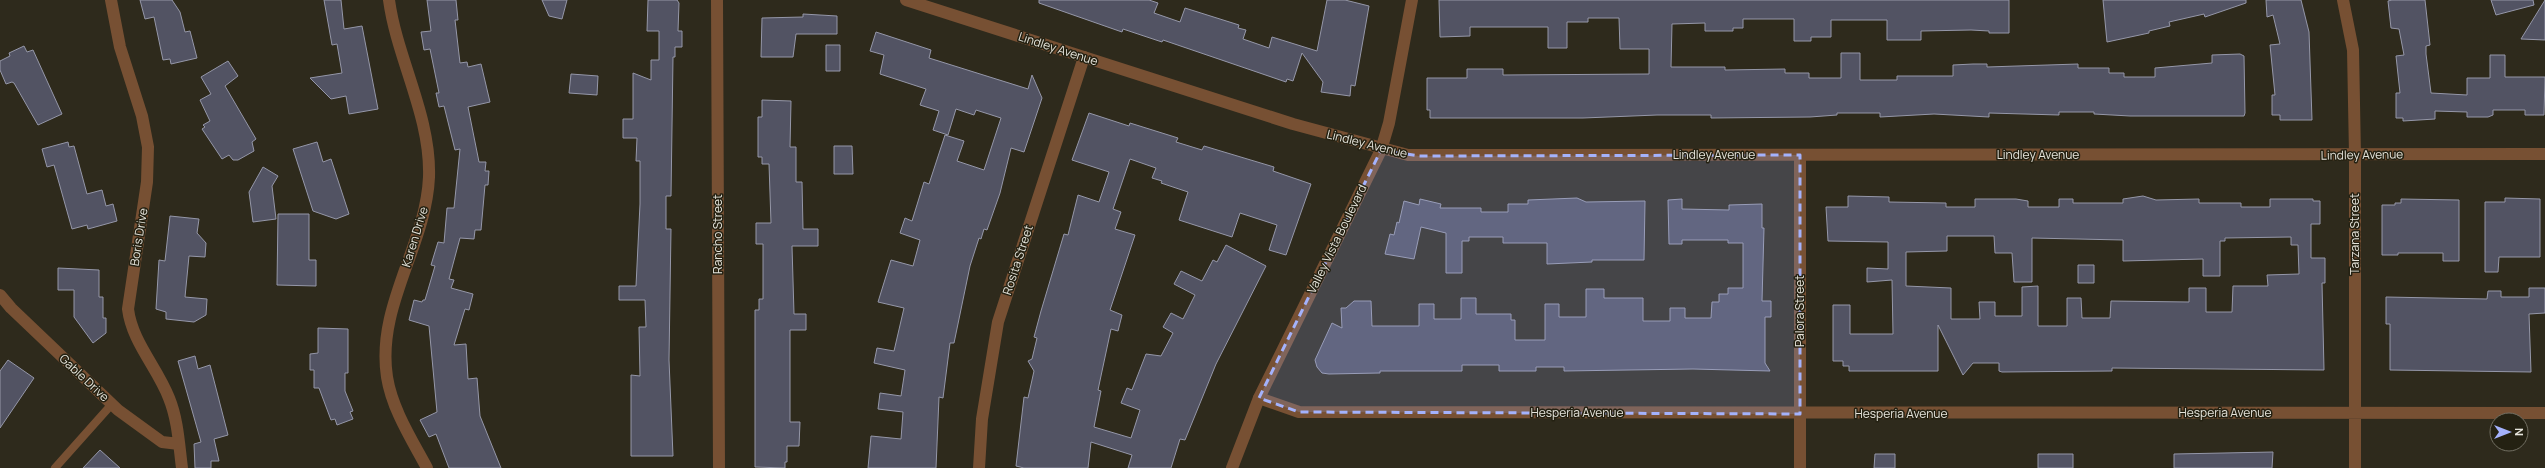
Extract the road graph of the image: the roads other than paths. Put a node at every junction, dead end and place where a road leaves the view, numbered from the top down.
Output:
1 (111, 0) edge
2 (389, 0) edge
3 (717, 0) edge
4 (906, 0) edge
5 (1412, 0) edge
6 (2343, 0) edge
7 (1084, 57) junction
8 (1381, 150) junction
9 (2545, 154) edge
10 (1800, 155) junction
11 (2355, 155) junction
12 (0, 295) edge
13 (1259, 398) junction
14 (112, 404) junction
15 (2355, 413) junction
16 (2545, 413) edge
17 (1800, 414) junction
18 (179, 444) junction
19 (55, 468) edge
20 (182, 468) edge
21 (427, 468) edge
22 (719, 468) edge
23 (979, 468) edge
24 (1232, 468) edge
25 (1800, 468) edge
26 (2355, 468) edge

1 - 18 street, Boris Drive
2 - 21 street, Karen Drive
3 - 22 street, Rancho Street
4 - 7 street, Lindley Avenue
5 - 8 street, Valley Vista Boulevard
6 - 11 street, Tarzana Street
7 - 8 street, Lindley Avenue
7 - 23 street, Rosita Street
8 - 10 street, Lindley Avenue
8 - 13 street, Valley Vista Boulevard
9 - 11 street, Lindley Avenue
10 - 11 street, Lindley Avenue
10 - 17 street, Palora Street
11 - 15 street, Tarzana Street
12 - 14 street, Gable Drive
13 - 17 street, Hesperia Avenue
13 - 24 street, Valley Vista Boulevard
14 - 18 street, Gable Drive
14 - 19 lane
15 - 16 street, Hesperia Avenue
15 - 17 street, Hesperia Avenue
15 - 26 street, Tarzana Street
17 - 25 street, Palora Street
18 - 20 street, Boris Drive

